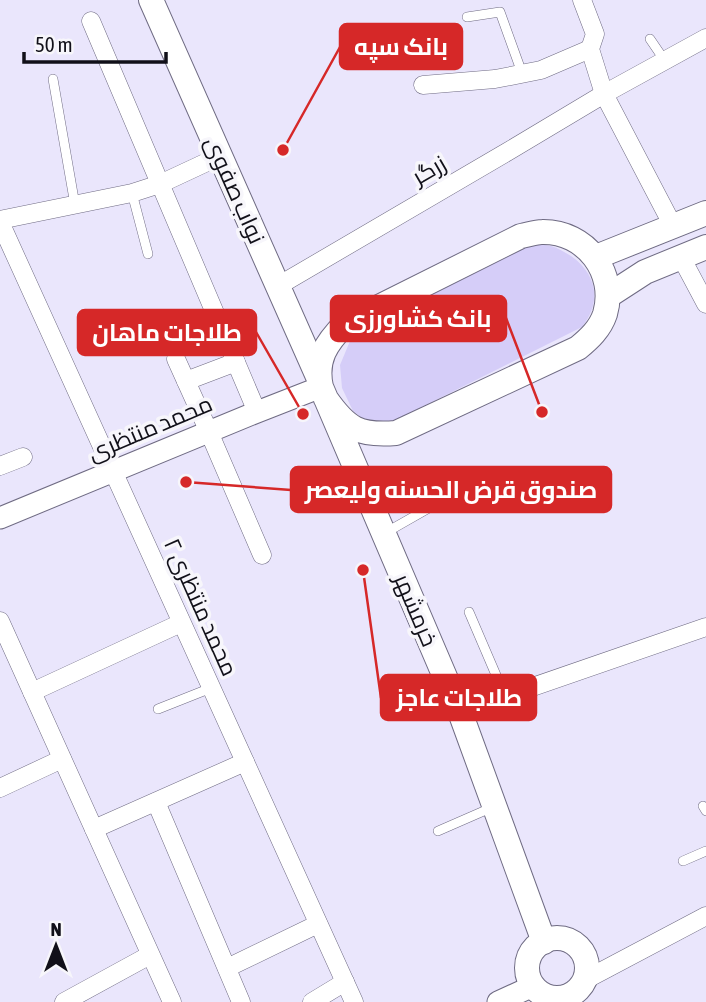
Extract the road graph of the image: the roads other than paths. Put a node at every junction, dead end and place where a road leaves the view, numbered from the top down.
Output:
1 (151, 0) edge
2 (582, 0) edge
3 (467, 18) dead end
4 (91, 21) dead end
5 (706, 38) edge
6 (650, 39) dead end
7 (590, 49) junction
8 (665, 61) junction
9 (522, 73) junction
10 (53, 79) dead end
11 (424, 85) dead end
12 (604, 94) junction
13 (220, 156) junction
14 (160, 184) junction
15 (132, 193) junction
16 (75, 205) junction
17 (706, 213) edge
18 (0, 221) edge
19 (673, 226) junction
20 (706, 247) edge
21 (148, 254) dead end
22 (596, 257) junction
23 (681, 257) junction
24 (278, 286) junction
25 (608, 296) junction
26 (706, 304) edge
27 (290, 316) junction
28 (345, 324) junction
29 (176, 359) dead end
30 (236, 362) junction
31 (186, 381) junction
32 (322, 389) junction
33 (257, 412) junction
34 (209, 432) junction
35 (396, 433) junction
36 (23, 457) dead end
37 (0, 466) edge
38 (112, 472) junction
39 (362, 482) junction
40 (478, 497) dead end
41 (0, 519) edge
42 (384, 534) junction
43 (262, 555) dead end
44 (469, 612) dead end
45 (0, 621) edge
46 (181, 623) junction
47 (706, 627) edge
48 (211, 688) junction
49 (32, 692) junction
50 (505, 696) junction
51 (158, 709) dead end
52 (460, 712) junction
53 (62, 759) junction
54 (245, 762) junction
55 (0, 788) edge
56 (156, 802) junction
57 (495, 806) junction
58 (94, 829) junction
59 (438, 831) dead end
60 (706, 851) edge
61 (683, 861) dead end
62 (706, 916) edge
63 (318, 924) junction
64 (544, 942) junction
65 (150, 955) junction
66 (227, 968) junction
67 (345, 982) junction
68 (533, 986) junction
69 (580, 993) edge
70 (64, 1002) edge
71 (172, 1002) edge
72 (241, 1002) edge
73 (312, 1002) edge
74 (354, 1002) edge
75 (498, 1002) edge

1 - 13 main road, نواب صفوی
2 - 7 street
3 - 9 lane
4 - 14 street
5 - 8 street, زرگر
6 - 8 lane
7 - 9 street
7 - 12 street
8 - 12 street, زرگر
9 - 11 street
10 - 16 lane
12 - 19 street
12 - 24 street, زرگر
13 - 14 street
13 - 24 main road, نواب صفوی
14 - 15 street
14 - 30 street
15 - 16 street
15 - 21 lane
16 - 18 street
17 - 19 main road
18 - 38 street, محمد منتظری ۲
19 - 22 main road
20 - 23 main road
22 - 25 main road
22 - 28 main road
23 - 25 main road
23 - 26 street
24 - 27 main road, نواب صفوی
25 - 35 main road
27 - 28 main road
27 - 32 main road, نواب صفوی
28 - 32 main road
29 - 31 street
30 - 31 street
30 - 33 street
31 - 34 street
32 - 33 street, محمد منتظری
32 - 35 main road
32 - 39 main road, خرمشهر
33 - 34 street, محمد منتظری
34 - 38 street, محمد منتظری
34 - 43 street
35 - 39 main road
36 - 37 street
38 - 41 street, محمد منتظری
38 - 46 street, محمد منتظری ۲
39 - 42 main road, خرمشهر
40 - 42 lane
42 - 52 main road, خرمشهر
44 - 50 lane
45 - 49 street
46 - 48 street, محمد منتظری ۲
46 - 49 street
47 - 50 street
48 - 51 lane
48 - 54 street, محمد منتظری ۲
49 - 53 street
50 - 52 street
52 - 57 main road, خرمشهر
53 - 55 street
53 - 58 street
54 - 56 street
54 - 63 street, محمد منتظری ۲
56 - 58 street
56 - 66 street
57 - 59 lane
57 - 64 main road, خرمشهر
58 - 65 street
60 - 61 lane
62 - 69 street
63 - 66 street
63 - 67 street, محمد منتظری ۲
64 - 68 main road
64 - 69 main road
65 - 70 street
65 - 71 street
66 - 72 street
67 - 73 street
67 - 74 street, محمد منتظری ۲
68 - 69 main road
68 - 75 street

